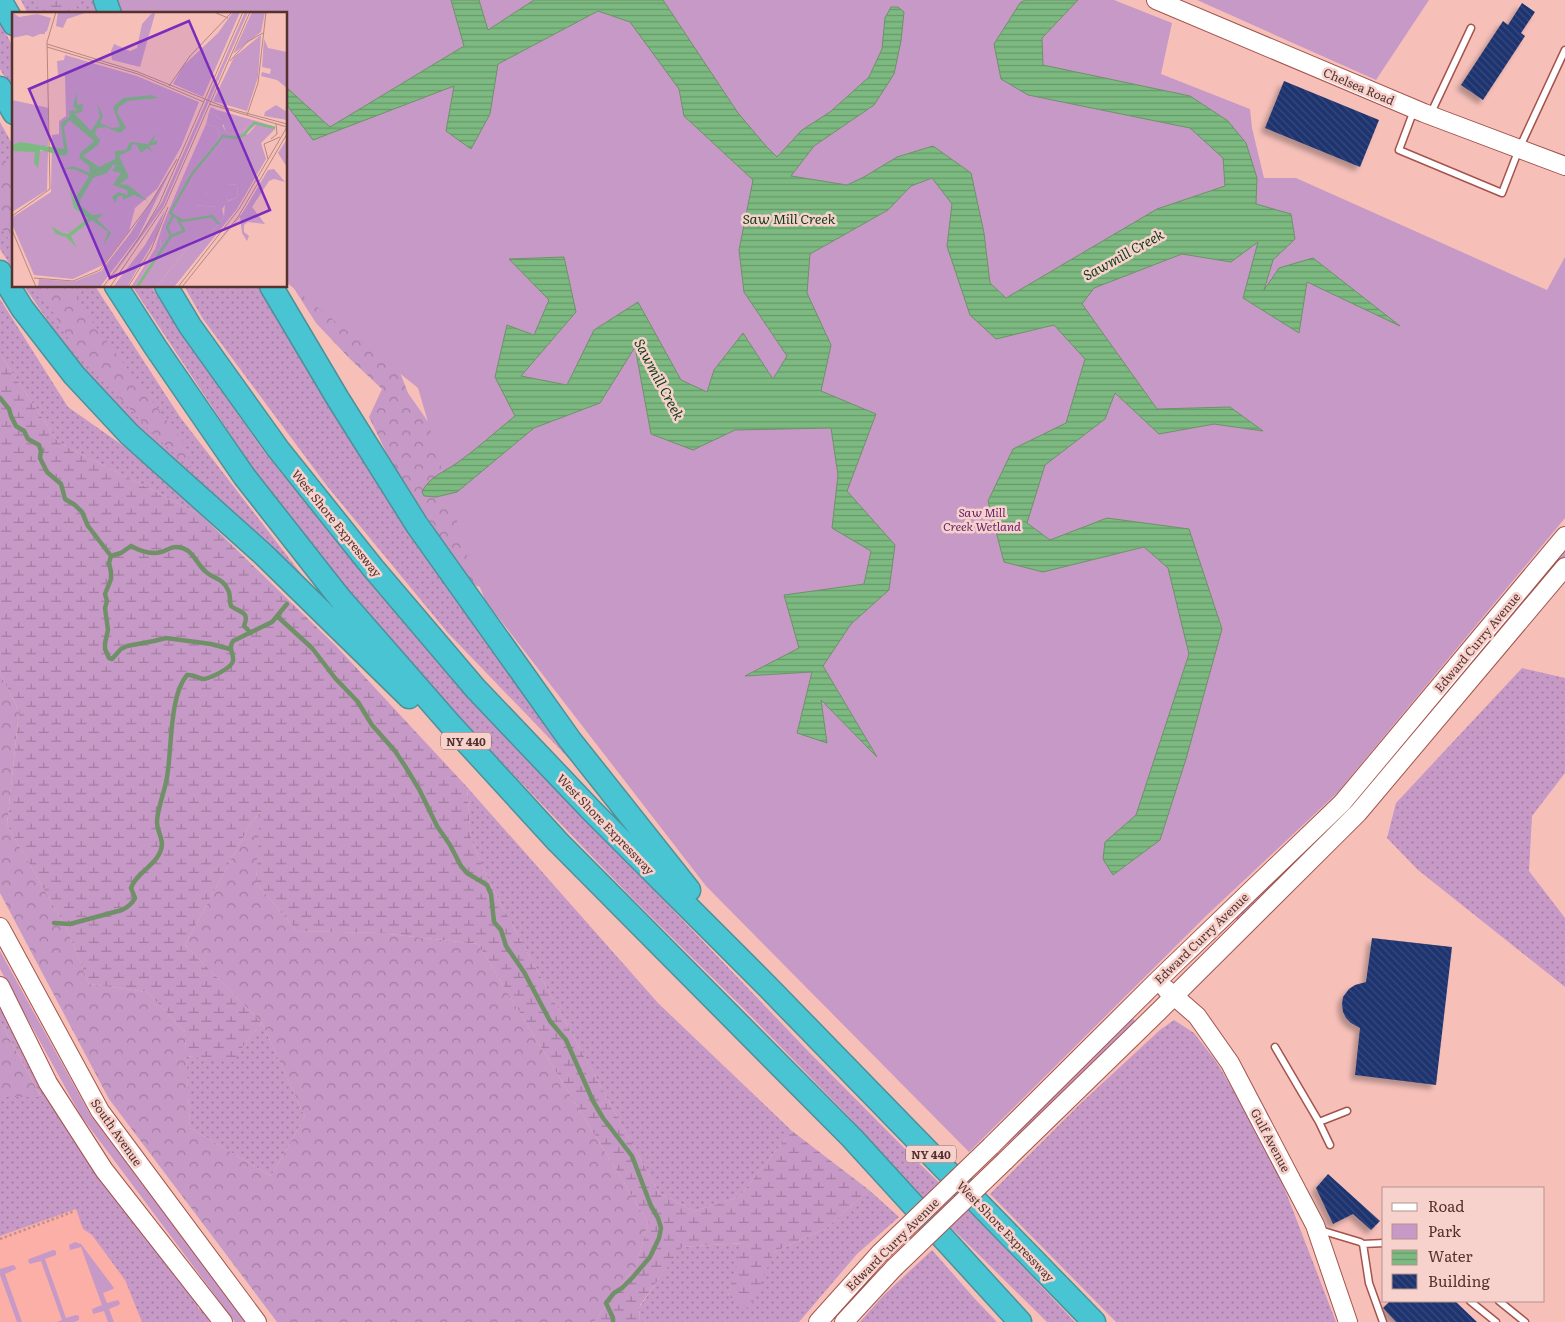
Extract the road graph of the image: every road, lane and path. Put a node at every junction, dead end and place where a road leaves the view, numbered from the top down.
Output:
1 (0, 0) edge
2 (104, 0) edge
3 (1156, 0) edge
4 (109, 12) edge
5 (12, 21) edge
6 (1471, 28) dead end
7 (1565, 50) edge
8 (0, 88) edge
9 (12, 109) edge
10 (1422, 113) junction
11 (1519, 149) junction
12 (1565, 166) edge
13 (0, 272) edge
14 (117, 288) edge
15 (167, 288) edge
16 (272, 288) edge
17 (1565, 536) edge
18 (1565, 567) edge
19 (558, 842) junction
20 (0, 927) edge
21 (1156, 981) junction
22 (0, 986) edge
23 (767, 986) junction
24 (1174, 996) junction
25 (1275, 1047) dead end
26 (1347, 1111) dead end
27 (1319, 1122) junction
28 (1330, 1145) dead end
29 (75, 1211) dead end
30 (1316, 1228) junction
31 (0, 1239) edge
32 (1382, 1243) edge
33 (1363, 1244) junction
34 (1471, 1302) edge
35 (1500, 1302) edge
36 (223, 1322) edge
37 (257, 1322) edge
38 (818, 1322) edge
39 (844, 1322) edge
40 (1020, 1322) edge
41 (1094, 1322) edge
42 (1348, 1322) edge
43 (1382, 1322) edge
44 (1496, 1322) edge
45 (1525, 1322) edge

1 - 5 highway
2 - 4 highway
3 - 10 street, Chelsea Road
6 - 10 lane
7 - 11 lane
8 - 9 highway
10 - 11 street, Chelsea Road
10 - 11 lane
11 - 12 street, Chelsea Road
13 - 19 highway
14 - 19 highway, NY 440
15 - 23 highway, West Shore Expressway / NY 440
16 - 23 highway
17 - 21 street, Edward Curry Avenue
18 - 24 street, Edward Curry Avenue
19 - 40 highway, NY 440
20 - 37 street, South Avenue
21 - 24 street, Gulf Avenue
21 - 38 street, Edward Curry Avenue, bridge
22 - 36 street
23 - 41 highway, West Shore Expressway / NY 440
24 - 30 street, Gulf Avenue
24 - 39 street, Edward Curry Avenue, bridge
25 - 27 lane
26 - 27 lane
27 - 28 lane
29 - 31 path
30 - 33 lane
30 - 42 street, Gulf Avenue
32 - 33 lane
33 - 43 lane
34 - 44 lane
35 - 45 lane

